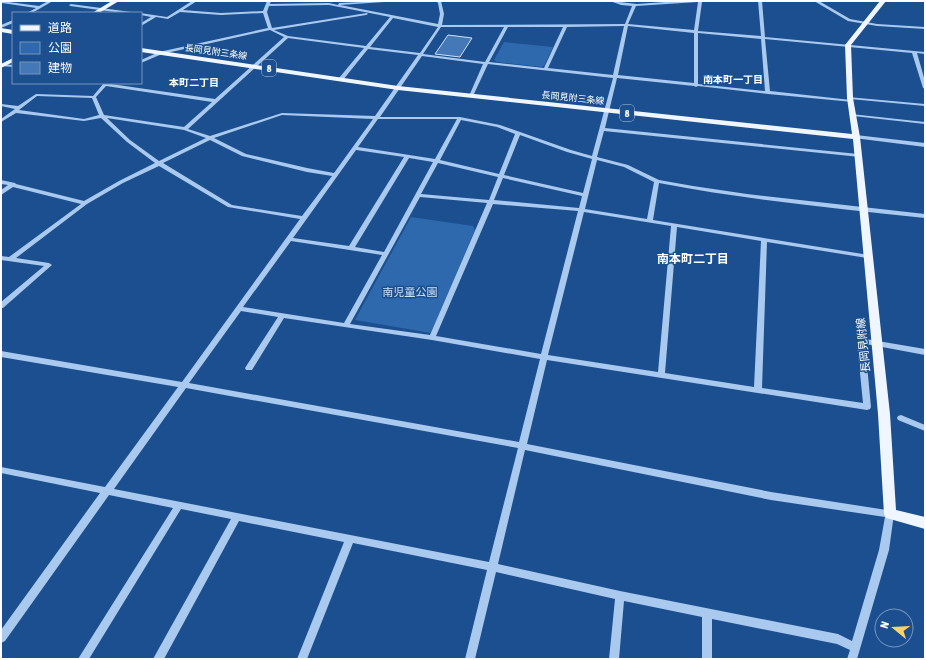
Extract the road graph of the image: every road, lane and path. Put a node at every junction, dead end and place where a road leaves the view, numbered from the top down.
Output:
1 (51, 1) edge
2 (116, 1) edge
3 (195, 1) edge
4 (384, 1) edge
5 (438, 1) edge
6 (612, 1) edge
7 (740, 1) edge
8 (760, 1) edge
9 (816, 1) edge
10 (883, 1) edge
11 (2, 2) edge
12 (700, 2) edge
13 (269, 3) edge
14 (331, 3) edge
15 (71, 6) dead end
16 (634, 6) junction
17 (40, 7) junction
18 (101, 9) junction
19 (179, 11) junction
20 (31, 12) edge
21 (96, 12) edge
22 (124, 12) edge
23 (265, 12) junction
24 (372, 13) junction
25 (142, 14) edge
26 (155, 16) junction
27 (392, 17) junction
28 (12, 22) edge
29 (865, 23) junction
30 (142, 24) edge
31 (626, 25) junction
32 (440, 26) junction
33 (506, 26) junction
34 (565, 26) junction
35 (925, 28) edge
36 (1, 29) edge
37 (270, 29) junction
38 (696, 31) junction
39 (12, 32) edge
40 (287, 37) junction
41 (762, 38) junction
42 (848, 46) junction
43 (366, 47) junction
44 (142, 50) edge
45 (914, 52) junction
46 (161, 53) junction
47 (925, 53) edge
48 (420, 56) junction
49 (12, 61) edge
50 (142, 62) edge
51 (486, 63) junction
52 (2, 66) edge
53 (254, 66) junction
54 (545, 70) junction
55 (615, 77) junction
56 (340, 79) junction
57 (105, 84) edge
58 (112, 84) edge
59 (696, 86) junction
60 (398, 88) junction
61 (925, 88) edge
62 (768, 93) junction
63 (471, 96) junction
64 (94, 97) junction
65 (851, 99) junction
66 (216, 101) junction
67 (1, 105) edge
68 (925, 106) edge
69 (17, 109) junction
70 (606, 111) junction
71 (853, 115) junction
72 (102, 116) junction
73 (376, 118) junction
74 (460, 118) junction
75 (1, 121) edge
76 (925, 123) edge
77 (185, 129) junction
78 (602, 129) junction
79 (518, 133) junction
80 (856, 137) junction
81 (210, 138) junction
82 (925, 145) edge
83 (355, 148) junction
84 (858, 156) junction
85 (407, 157) junction
86 (595, 158) junction
87 (436, 161) junction
88 (158, 162) junction
89 (336, 174) junction
90 (500, 175) junction
91 (657, 181) junction
92 (1, 182) edge
93 (13, 184) junction
94 (1, 193) edge
95 (419, 195) junction
96 (586, 195) junction
97 (491, 201) junction
98 (85, 203) junction
99 (862, 209) junction
100 (582, 210) junction
101 (925, 216) edge
102 (304, 218) junction
103 (650, 220) junction
104 (674, 224) junction
105 (289, 239) junction
106 (764, 240) junction
107 (351, 249) junction
108 (386, 254) junction
109 (867, 256) junction
110 (1, 258) edge
111 (11, 259) junction
112 (1, 306) edge
113 (239, 309) junction
114 (282, 316) junction
115 (346, 326) junction
116 (432, 338) junction
117 (876, 343) junction
118 (925, 352) edge
119 (1, 354) edge
120 (544, 357) junction
121 (249, 368) dead end
122 (661, 375) junction
123 (184, 385) junction
124 (758, 389) junction
125 (901, 418) dead end
126 (925, 428) edge
127 (523, 446) junction
128 (1, 470) edge
129 (107, 491) junction
130 (179, 505) junction
131 (890, 514) junction
132 (237, 516) junction
133 (925, 523) edge
134 (350, 539) junction
135 (493, 567) junction
136 (620, 596) junction
137 (707, 614) junction
138 (1, 638) edge
139 (855, 647) junction
140 (83, 659) edge
141 (158, 659) edge
142 (302, 659) edge
143 (470, 659) edge
144 (614, 659) edge
145 (707, 659) edge
146 (852, 659) edge

1 - 17 street
2 - 18 main road
3 - 19 street
4 - 14 street
5 - 32 street
6 - 16 street
7 - 12 street
8 - 41 street
9 - 29 street
10 - 29 main road
11 - 17 street
12 - 16 street
12 - 38 street
13 - 14 street
13 - 23 street
14 - 24 street
15 - 18 street
16 - 31 street
17 - 20 street
18 - 21 main road
18 - 22 street
19 - 23 street
19 - 26 street
23 - 37 street
24 - 27 street
24 - 37 street
25 - 26 street
26 - 30 street
27 - 32 street
27 - 43 street
28 - 36 street
29 - 35 street
29 - 42 main road
31 - 34 street
31 - 38 street
31 - 55 street
32 - 33 street
32 - 48 street
33 - 34 street
33 - 51 street
34 - 54 street
36 - 39 main road
37 - 40 street
37 - 46 street
38 - 41 street
38 - 59 street
40 - 43 street
40 - 53 street
41 - 42 street
41 - 62 street
42 - 45 street
42 - 65 main road
43 - 48 street
43 - 56 street
44 - 46 main road, 長岡見附三条線 / 8
45 - 47 street
45 - 61 street
46 - 50 street
46 - 53 main road, 長岡見附三条線 / 8
48 - 51 street
48 - 60 street
49 - 52 main road
51 - 54 street
51 - 63 street
53 - 56 main road, 長岡見附三条線 / 8
53 - 66 street
54 - 55 street
55 - 59 street
55 - 70 street
56 - 60 main road, 長岡見附三条線 / 8
57 - 64 street
58 - 66 street
59 - 62 street
60 - 63 main road, 長岡見附三条線 / 8
60 - 73 street
62 - 65 street
63 - 70 main road, 長岡見附三条線 / 8
64 - 69 street
64 - 72 street
65 - 68 street
65 - 71 main road
66 - 77 street
67 - 69 street
69 - 72 street
69 - 75 street
70 - 78 street
70 - 80 main road, 長岡見附三条線 / 8
71 - 76 street
71 - 80 main road
72 - 77 street
72 - 88 street
73 - 74 street
73 - 81 street
73 - 83 street
74 - 79 street
74 - 87 street
77 - 81 street
78 - 84 street
78 - 86 street
79 - 86 street
79 - 90 street
80 - 82 street
80 - 84 main road, 長岡見附線
81 - 88 street
81 - 89 street
83 - 85 street
83 - 89 street
84 - 99 main road, 長岡見附線
85 - 87 street
85 - 107 street
86 - 91 street
86 - 96 street
87 - 90 street
87 - 95 street
88 - 98 street
88 - 102 street
89 - 102 street
90 - 96 street
90 - 97 street
91 - 99 street
91 - 103 street
92 - 93 street
93 - 94 street
93 - 98 street
95 - 97 street
95 - 108 street
96 - 100 street
97 - 100 street
97 - 116 street
98 - 111 street
99 - 101 street
99 - 109 main road, 長岡見附線
100 - 103 street
100 - 120 street
102 - 105 street
103 - 104 street
104 - 106 street
104 - 122 street
105 - 107 street
105 - 113 street
106 - 109 street
106 - 124 street
107 - 108 street
108 - 115 street
109 - 117 main road, 長岡見附線
110 - 111 street
111 - 112 street
113 - 114 street
113 - 123 street
114 - 115 street
114 - 121 street
115 - 116 street
116 - 120 street
117 - 118 street
117 - 124 street
117 - 131 main road, 長岡見附線
119 - 123 street
120 - 122 street
120 - 127 street
122 - 124 street
123 - 127 street
123 - 129 street
125 - 126 street
127 - 131 street
127 - 135 street
128 - 129 street
129 - 130 street
129 - 138 street
130 - 132 street
130 - 140 street
131 - 133 main road
131 - 139 street
132 - 134 street
132 - 141 street
134 - 135 street
134 - 142 street
135 - 136 street
135 - 143 street
136 - 137 street
136 - 144 street
137 - 139 street
137 - 145 street
139 - 146 street

